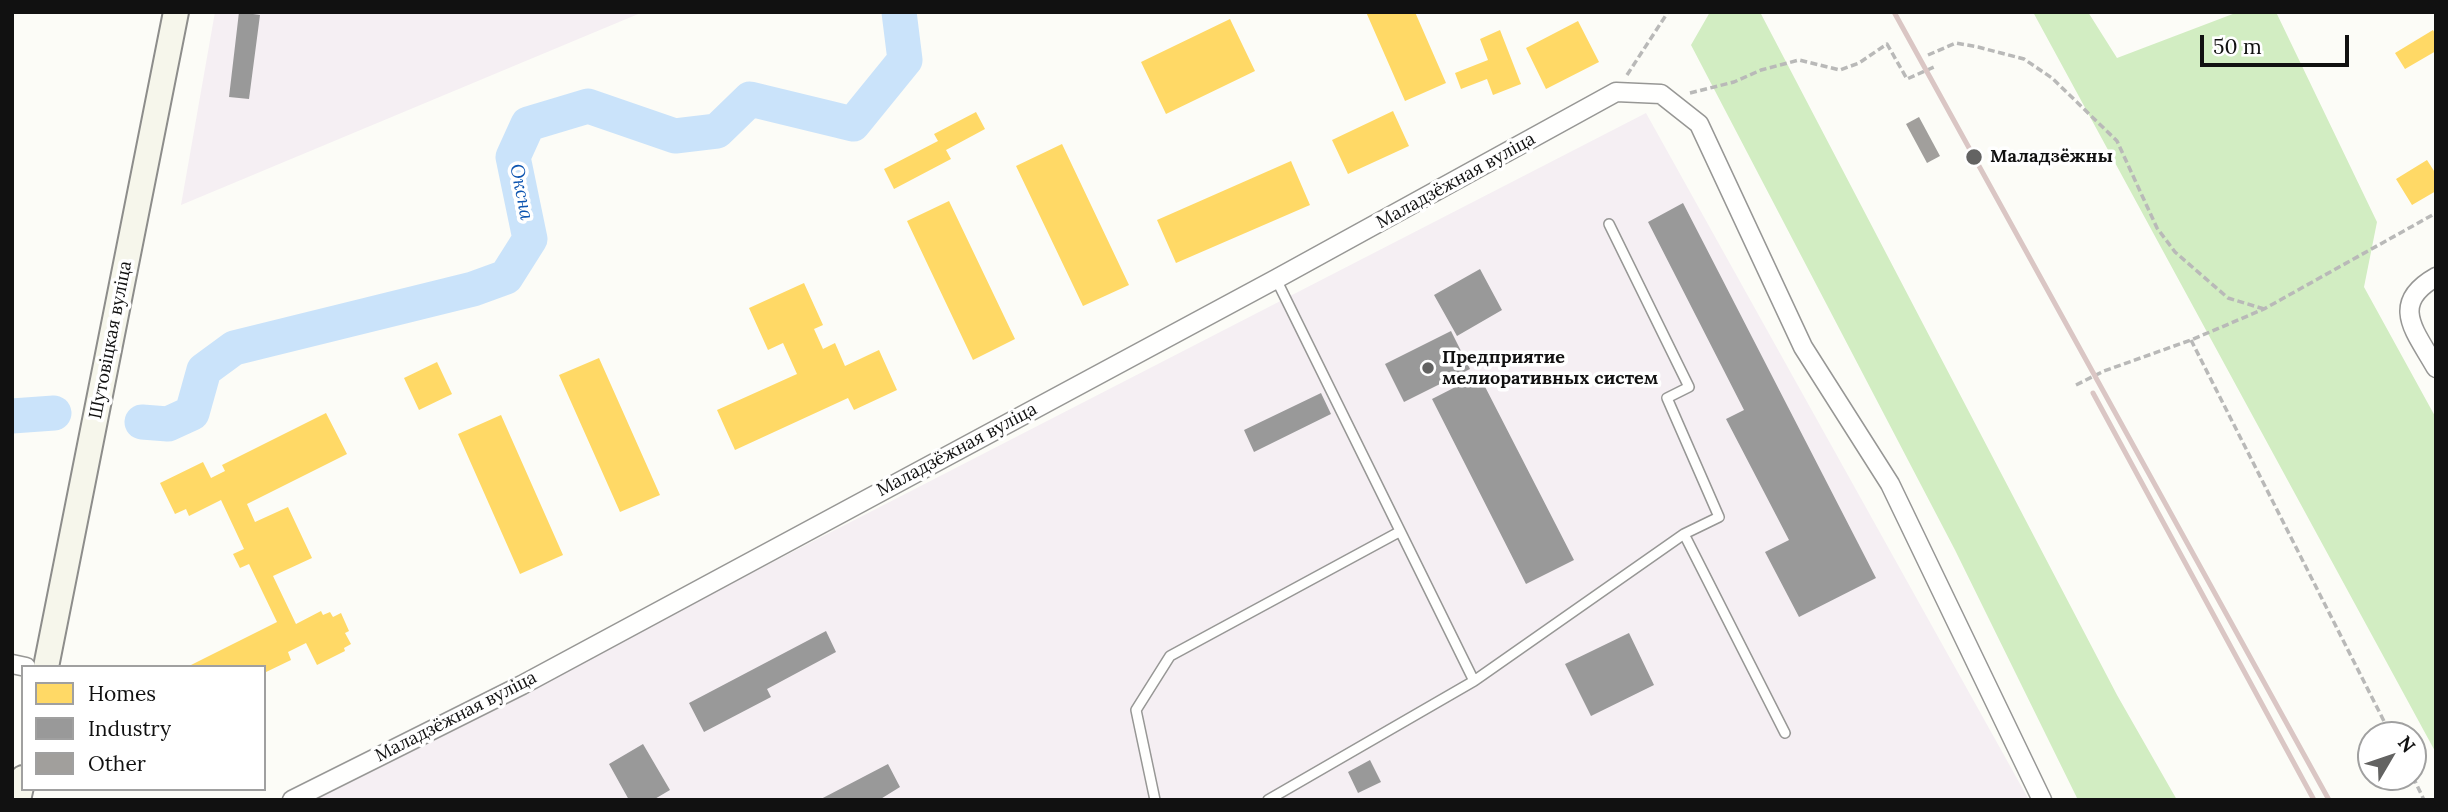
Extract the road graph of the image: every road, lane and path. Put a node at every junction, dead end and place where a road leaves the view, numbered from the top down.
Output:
1 (176, 12) edge
2 (1668, 12) edge
3 (1928, 55) dead end
4 (1934, 66) dead end
5 (1616, 92) junction
6 (1670, 101) junction
7 (2436, 213) edge
8 (1609, 224) dead end
9 (2436, 277) edge
10 (1276, 279) junction
11 (2264, 309) junction
12 (2190, 340) junction
13 (2436, 368) edge
14 (2076, 385) dead end
15 (1399, 532) junction
16 (1684, 534) junction
17 (46, 665) edge
18 (1474, 681) junction
19 (2384, 721) edge
20 (1785, 733) dead end
21 (292, 800) edge
22 (1155, 800) edge
23 (1268, 800) edge
24 (2042, 800) edge

1 - 17 main road, Шутовіцкая вуліца
2 - 5 path
3 - 11 path
4 - 6 path
5 - 6 street
5 - 10 street, Маладзёжная вуліца
6 - 24 street
7 - 11 path
8 - 16 lane
9 - 13 street
10 - 15 lane
10 - 21 street, Маладзёжная вуліца
11 - 12 path
12 - 14 path
12 - 19 path
15 - 18 lane
15 - 22 lane
16 - 18 lane
16 - 20 lane
18 - 23 lane

